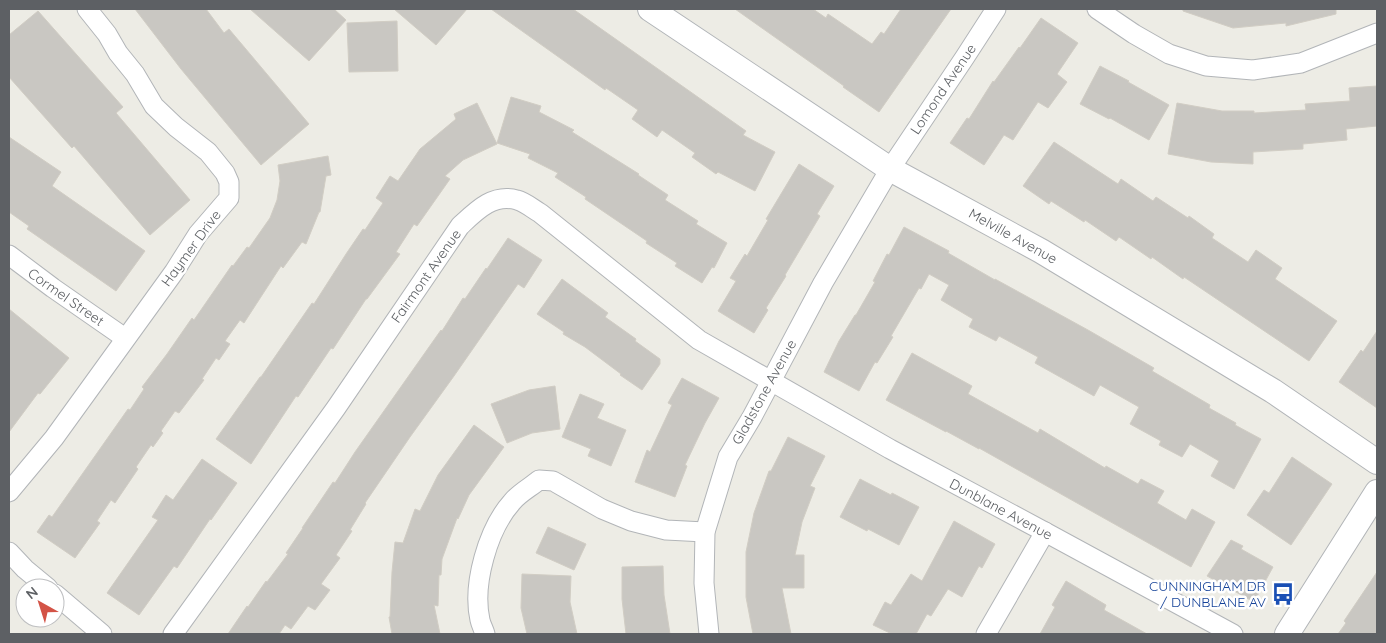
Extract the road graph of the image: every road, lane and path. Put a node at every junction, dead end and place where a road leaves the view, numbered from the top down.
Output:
1 (87, 9) edge
2 (650, 9) edge
3 (996, 9) edge
4 (1097, 9) edge
5 (1377, 33) edge
6 (890, 169) junction
7 (9, 255) edge
8 (126, 338) junction
9 (771, 380) junction
10 (1377, 462) edge
11 (9, 492) edge
12 (1377, 492) edge
13 (705, 532) junction
14 (1045, 532) junction
15 (9, 552) edge
16 (36, 578) edge
17 (65, 603) edge
18 (102, 634) edge
19 (173, 634) edge
20 (486, 634) edge
21 (709, 634) edge
22 (986, 634) edge
23 (1233, 634) edge
24 (1287, 634) edge

1 - 8 street, Haymer Drive
2 - 6 street, Melville Avenue
3 - 6 street, Lomond Avenue
4 - 5 street
6 - 9 street, Gladstone Avenue
6 - 10 street, Melville Avenue
7 - 8 street, Cormel Street
8 - 11 street, Haymer Drive
9 - 13 street, Gladstone Avenue
9 - 14 street, Dunblane Avenue
9 - 19 street, Fairmont Avenue
12 - 24 street
13 - 20 street
13 - 21 street, Gladstone Avenue
14 - 22 street
14 - 23 street, Dunblane Avenue
15 - 16 street
17 - 18 street

